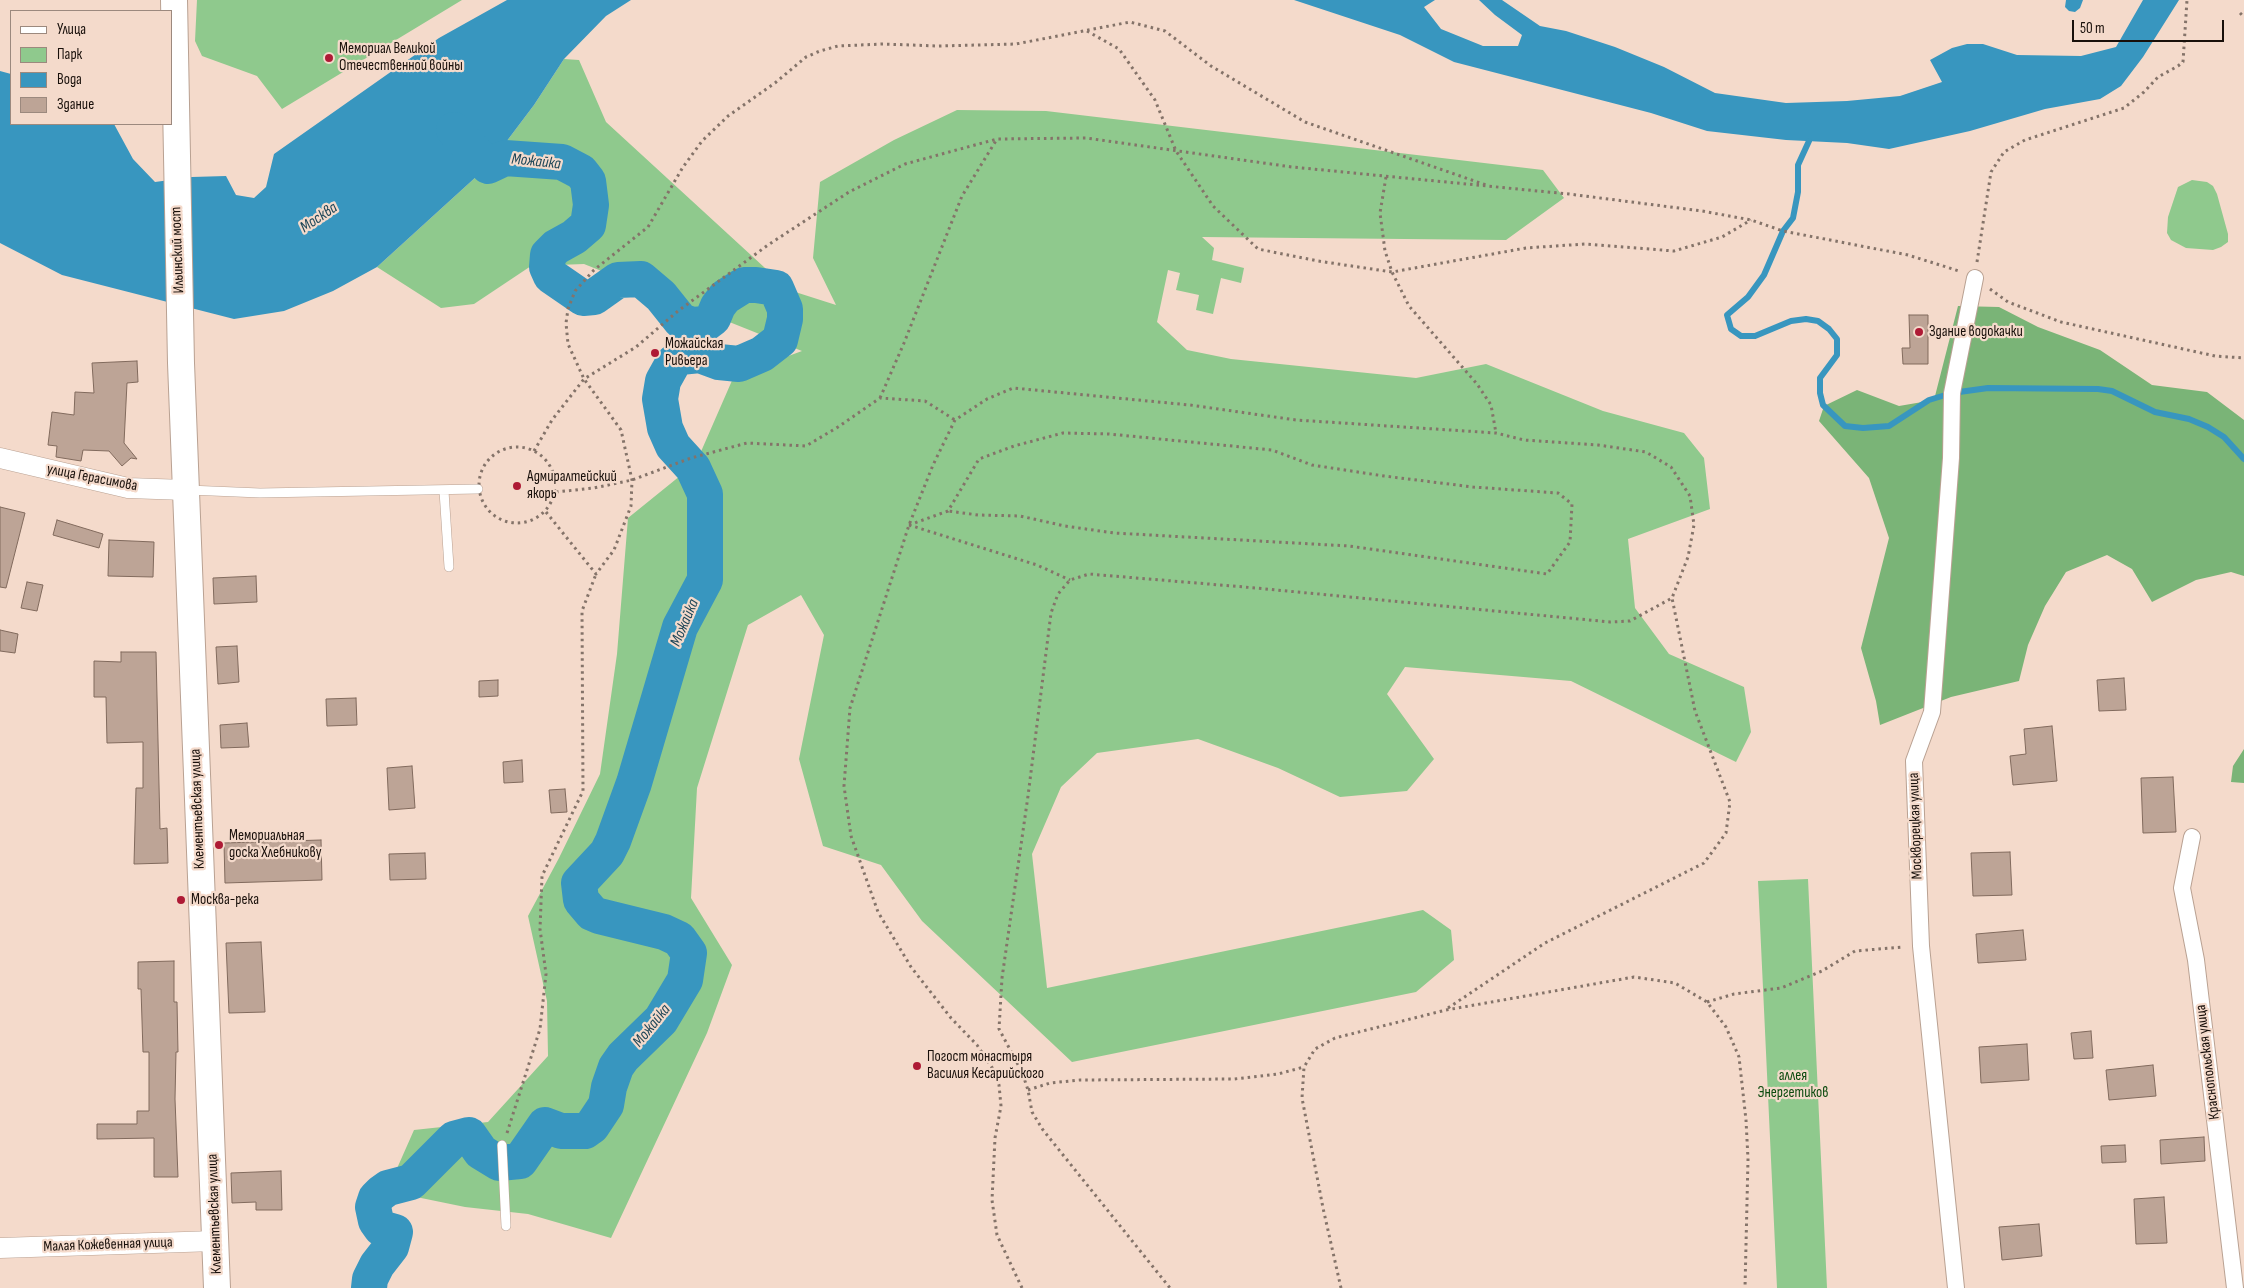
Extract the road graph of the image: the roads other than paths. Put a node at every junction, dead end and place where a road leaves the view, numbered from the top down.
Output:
1 (174, 0) edge
2 (1975, 278) road end
3 (183, 421) joint
4 (0, 458) edge
5 (478, 489) road end
6 (185, 490) junction
7 (444, 491) junction
8 (449, 566) dead end
9 (2192, 837) dead end
10 (502, 1145) road end
11 (506, 1226) dead end
12 (215, 1242) junction
13 (0, 1248) edge
14 (217, 1288) edge
15 (1956, 1288) edge
16 (2235, 1288) edge

1 - 3 main road, Ильинский мост
2 - 15 street, Москворецкая улица
3 - 6 main road, Клементьевская улица
4 - 6 street, улица Герасимова
5 - 7 lane
6 - 7 lane
6 - 12 main road, Клементьевская улица
7 - 8 lane
9 - 16 street, Краснопольская улица
10 - 11 lane
12 - 13 street, Малая Кожевенная улица
12 - 14 main road, Клементьевская улица

